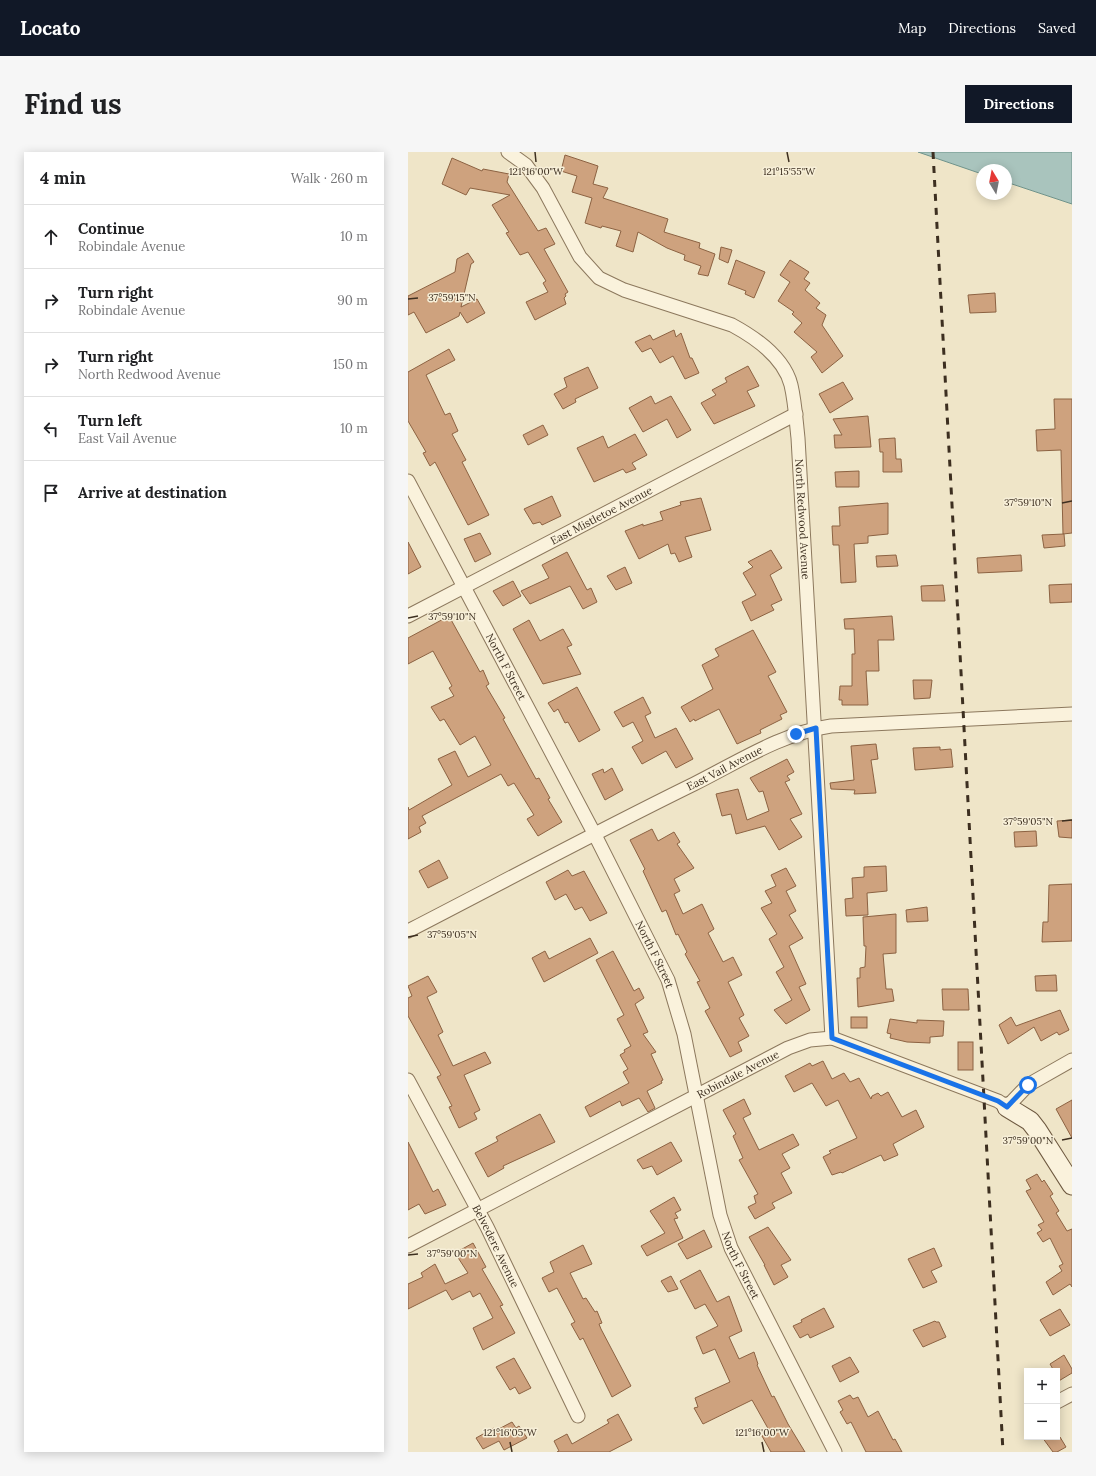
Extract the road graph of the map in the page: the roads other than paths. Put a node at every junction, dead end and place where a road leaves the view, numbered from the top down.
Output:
1 (508, 152) edge
2 (796, 414) junction
3 (408, 481) edge
4 (463, 587) junction
5 (408, 616) edge
6 (1072, 714) edge
7 (816, 728) junction
8 (595, 835) junction
9 (408, 931) edge
10 (832, 1038) junction
11 (1072, 1060) edge
12 (408, 1080) edge
13 (696, 1096) junction
14 (1007, 1107) junction
15 (1072, 1185) edge
16 (477, 1211) junction
17 (408, 1246) edge
18 (1072, 1394) edge
19 (1060, 1400) edge
20 (578, 1416) dead end
21 (835, 1452) edge

1 - 2 street, North Redwood Avenue
2 - 4 street, East Mistletoe Avenue
2 - 7 street, North Redwood Avenue
3 - 4 street, North F Street
4 - 5 street, East Mistletoe Avenue
4 - 8 street, North F Street
6 - 7 street, East Vail Avenue
7 - 8 street, East Vail Avenue
7 - 10 street, North Redwood Avenue
8 - 9 street, East Vail Avenue
8 - 13 street, North F Street
10 - 13 street, Robindale Avenue
10 - 14 street, Robindale Avenue
11 - 14 street
12 - 16 street, Belvedere Avenue
13 - 16 street, Robindale Avenue
13 - 21 street, North F Street
14 - 15 street
16 - 17 street, Robindale Avenue
16 - 20 street, Belvedere Avenue
18 - 19 street

